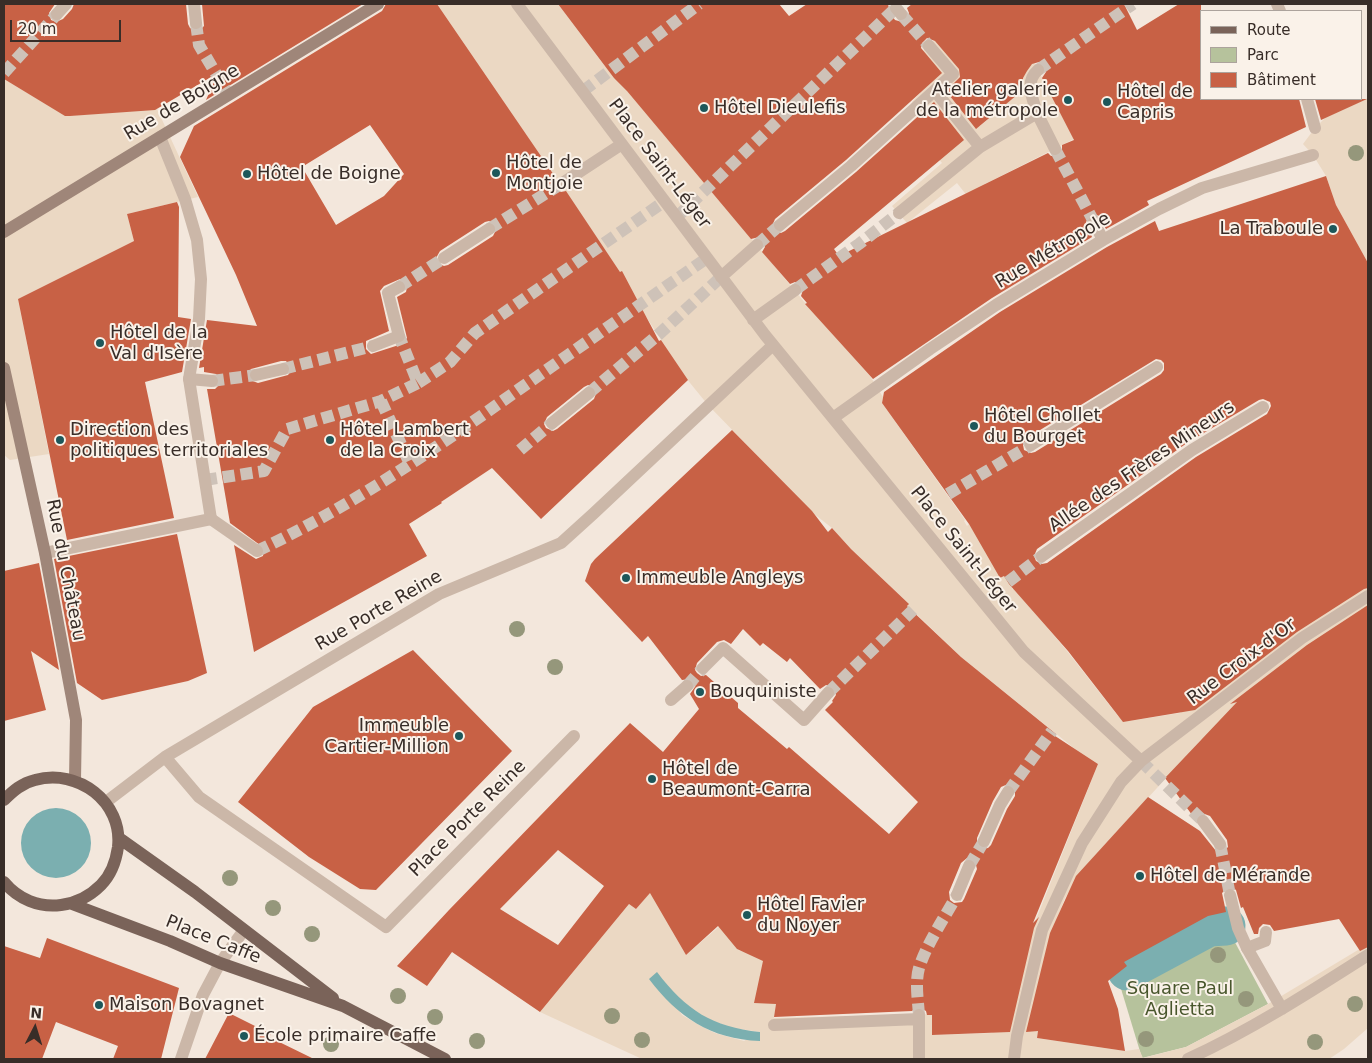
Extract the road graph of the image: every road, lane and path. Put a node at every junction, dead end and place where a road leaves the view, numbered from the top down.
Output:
1 (66, 4) edge
2 (194, 4) edge
3 (378, 4) edge
4 (517, 4) edge
5 (57, 14) tunnel mouth
6 (196, 23) tunnel mouth
7 (929, 46) tunnel mouth
8 (1038, 70) tunnel mouth
9 (936, 91) junction
10 (1306, 100) edge
11 (1037, 113) junction
12 (1315, 128) dead end
13 (160, 137) junction
14 (622, 144) junction
15 (980, 147) junction
16 (1055, 149) tunnel mouth
17 (1313, 155) dead end
18 (561, 184) tunnel mouth
19 (899, 213) tunnel mouth
20 (1094, 222) tunnel mouth
21 (780, 225) tunnel mouth
22 (489, 229) tunnel mouth
23 (4, 232) edge
24 (1104, 240) junction
25 (756, 245) tunnel mouth
26 (444, 258) tunnel mouth
27 (722, 277) junction
28 (399, 287) tunnel mouth
29 (795, 290) tunnel mouth
30 (754, 320) junction
31 (773, 345) junction
32 (373, 346) tunnel mouth
33 (1157, 367) dead end
34 (4, 368) edge
35 (283, 370) tunnel mouth
36 (256, 374) tunnel mouth
37 (189, 379) junction
38 (212, 381) tunnel mouth
39 (588, 393) tunnel mouth
40 (1262, 408) dead end
41 (833, 418) junction
42 (552, 423) tunnel mouth
43 (1031, 445) tunnel mouth
44 (211, 519) junction
45 (257, 551) dead end
46 (45, 553) junction
47 (1042, 556) tunnel mouth
48 (1368, 596) edge
49 (703, 668) tunnel mouth
50 (687, 686) tunnel mouth
51 (828, 693) tunnel mouth
52 (670, 700) dead end
53 (574, 736) dead end
54 (165, 757) junction
55 (1141, 761) junction
56 (75, 780) junction
57 (1008, 792) tunnel mouth
58 (4, 800) edge
59 (106, 802) junction
60 (1203, 821) tunnel mouth
61 (119, 838) junction
62 (984, 841) tunnel mouth
63 (1220, 844) tunnel mouth
64 (970, 866) tunnel mouth
65 (6, 886) edge
66 (957, 894) tunnel mouth
67 (1230, 895) tunnel mouth
68 (72, 904) junction
69 (244, 930) junction
70 (1266, 932) dead end
71 (1246, 948) junction
72 (1368, 955) edge
73 (220, 963) junction
74 (342, 1006) junction
75 (1282, 1008) junction
76 (774, 1025) dead end
77 (182, 1059) edge
78 (445, 1059) edge
79 (919, 1059) edge
80 (1014, 1059) edge
81 (1188, 1059) edge

1 - 5 street
2 - 6 street
3 - 13 street, Rue de Boigne
4 - 14 street, Place Saint-Léger
7 - 9 street
8 - 11 street
9 - 15 street
9 - 21 street
10 - 12 street
11 - 15 street
11 - 16 street
13 - 23 street, Rue de Boigne
13 - 37 street
14 - 18 street
14 - 27 street, Place Saint-Léger
15 - 19 street
17 - 24 street, Rue Métropole
20 - 24 street
22 - 26 street
24 - 41 street, Rue Métropole
25 - 27 street
27 - 30 street, Place Saint-Léger
28 - 32 street
29 - 30 street
30 - 31 street, Place Saint-Léger
31 - 41 street, Place Saint-Léger
31 - 54 street, Rue Porte Reine
33 - 43 street
34 - 46 street, Rue du Château
35 - 36 street
37 - 38 street
37 - 44 street
39 - 42 street
40 - 47 street, Allée des Frères Mineurs
41 - 55 street, Place Saint-Léger
44 - 45 street
44 - 46 street
46 - 56 street, Rue du Château
48 - 55 street, Rue Croix-d'Or
49 - 51 street
50 - 52 street
53 - 54 street, Place Porte Reine
54 - 59 street, Rue Porte Reine
55 - 80 street, Rue Croix-d'Or
56 - 58 main road, Place Caffe
56 - 59 main road, Place Caffe
57 - 62 street
59 - 61 main road, Place Caffe
60 - 63 street
61 - 68 main road, Place Caffe
61 - 69 main road, Place Caffe
64 - 66 street
65 - 68 main road, Place Caffe
67 - 71 street
68 - 73 main road, Place Caffe
69 - 73 street
69 - 74 main road, Place Caffe
70 - 71 street
71 - 75 street
72 - 75 street
73 - 74 main road, Place Caffe
73 - 77 street
74 - 78 main road, Place Caffe
75 - 81 street
76 - 79 street

